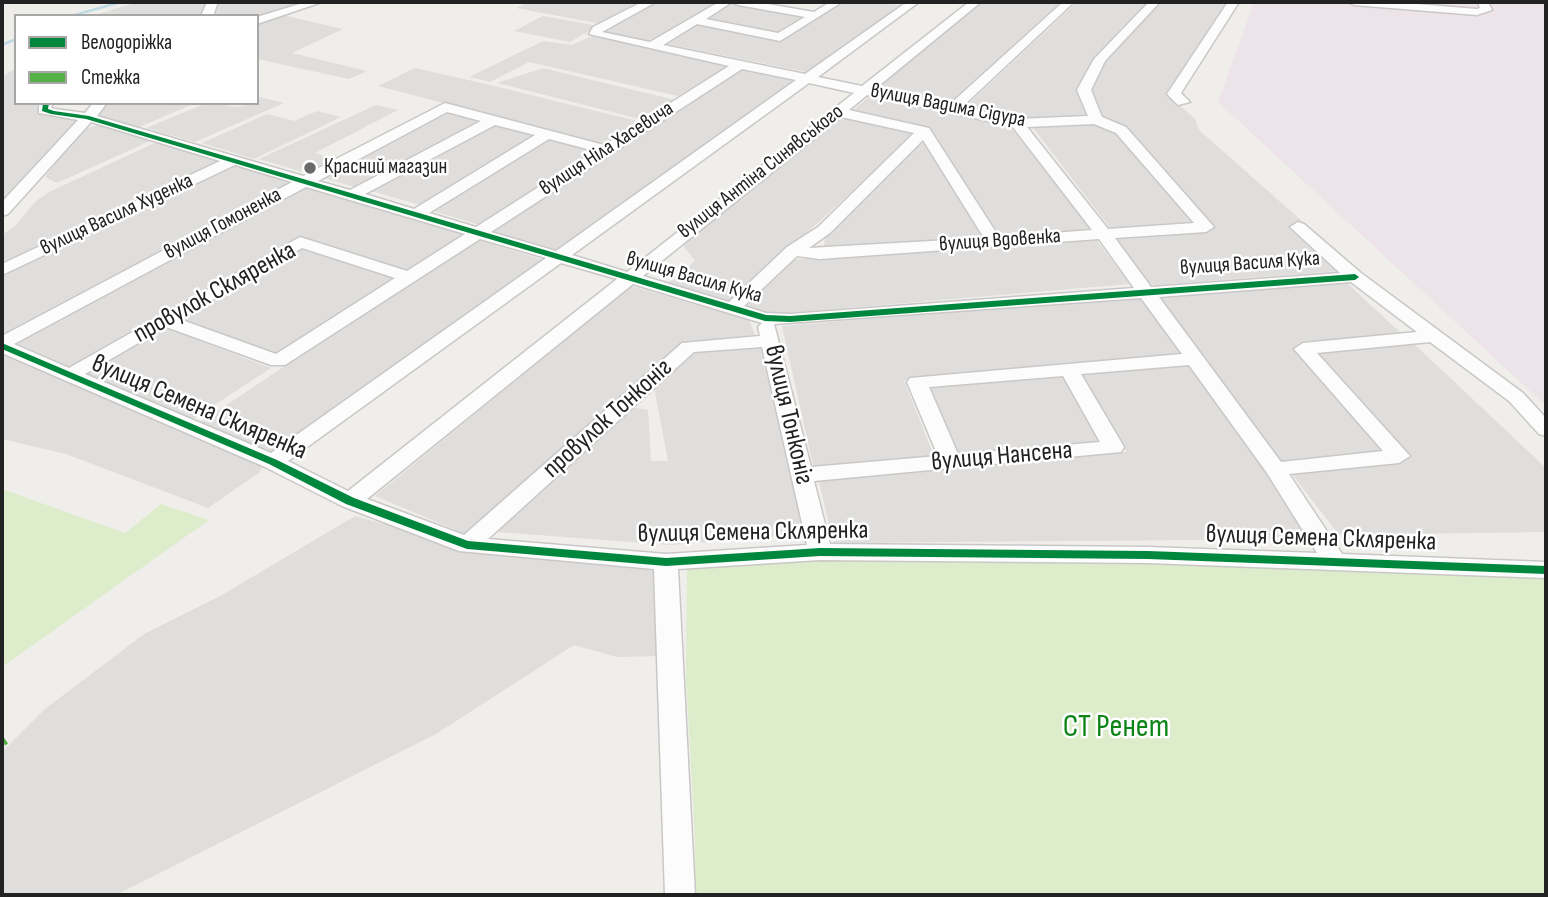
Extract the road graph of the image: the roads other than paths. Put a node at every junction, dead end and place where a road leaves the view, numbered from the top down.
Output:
1 (316, 2) edge
2 (650, 2) edge
3 (727, 2) edge
4 (738, 2) edge
5 (836, 2) edge
6 (887, 2) edge
7 (976, 2) edge
8 (1069, 2) edge
9 (1154, 2) edge
10 (1233, 2) edge
11 (1354, 2) edge
12 (1483, 2) edge
13 (911, 4) edge
14 (814, 15) junction
15 (259, 20) edge
16 (693, 20) junction
17 (652, 46) junction
18 (738, 65) junction
19 (809, 78) junction
20 (864, 90) junction
21 (1184, 102) dead end
22 (45, 105) edge
23 (100, 105) edge
24 (953, 108) junction
25 (838, 112) junction
26 (87, 117) junction
27 (493, 120) junction
28 (1096, 120) junction
29 (1017, 123) junction
30 (924, 131) junction
31 (547, 134) junction
32 (606, 150) junction
33 (232, 160) junction
34 (304, 181) junction
35 (351, 196) junction
36 (2, 211) edge
37 (415, 215) junction
38 (1298, 227) dead end
39 (1103, 233) junction
40 (475, 234) junction
41 (994, 240) junction
42 (793, 251) junction
43 (558, 259) junction
44 (2, 270) edge
45 (1354, 276) junction
46 (409, 277) junction
47 (626, 278) junction
48 (1145, 291) junction
49 (732, 308) junction
50 (765, 318) junction
51 (164, 320) junction
52 (1433, 336) junction
53 (770, 341) junction
54 (2, 344) edge
55 (1194, 359) junction
56 (1069, 370) junction
57 (68, 376) junction
58 (1546, 430) edge
59 (951, 461) junction
60 (273, 462) junction
61 (1275, 469) junction
62 (802, 475) junction
63 (350, 501) junction
64 (467, 545) junction
65 (820, 552) junction
66 (666, 562) junction
67 (1335, 562) junction
68 (1546, 570) edge
69 (680, 895) edge

1 - 15 street
2 - 17 street, вулиця Вадима Сідура
3 - 16 street
4 - 14 street
5 - 14 street
6 - 13 street
7 - 20 street, вулиця Антіна Синявського
8 - 24 street
9 - 28 street
10 - 21 street
11 - 12 street
13 - 19 street, вулиця Антіна Синявського
14 - 16 street
16 - 17 street
17 - 18 street, вулиця Вадима Сідура
18 - 19 street, вулиця Вадима Сідура
18 - 32 street, вулиця Ніла Хасевича
19 - 20 street, вулиця Вадима Сідура
19 - 43 street, вулиця Антіна Синявського
20 - 24 street, вулиця Вадима Сідура
20 - 25 street, вулиця Антіна Синявського
22 - 26 street, вулиця Василя Кука
23 - 26 street
24 - 29 street, вулиця Вадима Сідура
25 - 30 street
25 - 47 street, вулиця Антіна Синявського
26 - 33 street, вулиця Василя Кука
26 - 36 street
27 - 31 street
27 - 34 street, вулиця Гомоненка
27 - 35 street
28 - 29 street, вулиця Вадима Сідура
28 - 39 street, вулиця Вдовенка
29 - 39 street
30 - 41 street
30 - 42 street
31 - 32 street
31 - 37 street
32 - 40 street, вулиця Ніла Хасевича
33 - 34 street, вулиця Василя Кука
33 - 44 street, вулиця Василя Худенка
34 - 35 street, вулиця Василя Кука
34 - 54 street, вулиця Гомоненка
35 - 37 street, вулиця Василя Кука
37 - 40 street, вулиця Василя Кука
38 - 45 street
39 - 41 street, вулиця Вдовенка
39 - 48 street
40 - 43 street, вулиця Василя Кука
40 - 46 street, вулиця Ніла Хасевича
41 - 42 street, вулиця Вдовенка
42 - 49 street
43 - 47 street, вулиця Василя Кука
43 - 60 street, вулиця Антіна Синявського
45 - 48 street, вулиця Василя Кука
45 - 52 street
46 - 51 street, провулок Скляренка
46 - 51 street, вулиця Ніла Хасевича
47 - 49 street, вулиця Василя Кука
47 - 63 street, вулиця Антіна Синявського
48 - 50 street, вулиця Василя Кука
48 - 55 street
49 - 50 street, вулиця Василя Кука
50 - 53 street, вулиця Тонконіг
51 - 57 street, провулок Скляренка
52 - 58 street
52 - 61 street
53 - 62 street, вулиця Тонконіг
53 - 64 street, провулок Тонконіг
54 - 57 street, вулиця Семена Скляренка
55 - 56 street
55 - 61 street
56 - 59 street
56 - 59 street, вулиця Нансена
57 - 60 street, вулиця Семена Скляренка
59 - 62 street, вулиця Нансена
60 - 63 street, вулиця Семена Скляренка
61 - 67 street
62 - 65 street, вулиця Тонконіг
63 - 64 street, вулиця Семена Скляренка
64 - 66 street, вулиця Семена Скляренка
65 - 66 street, вулиця Семена Скляренка
65 - 67 street, вулиця Семена Скляренка
66 - 69 street
67 - 68 street, вулиця Семена Скляренка

